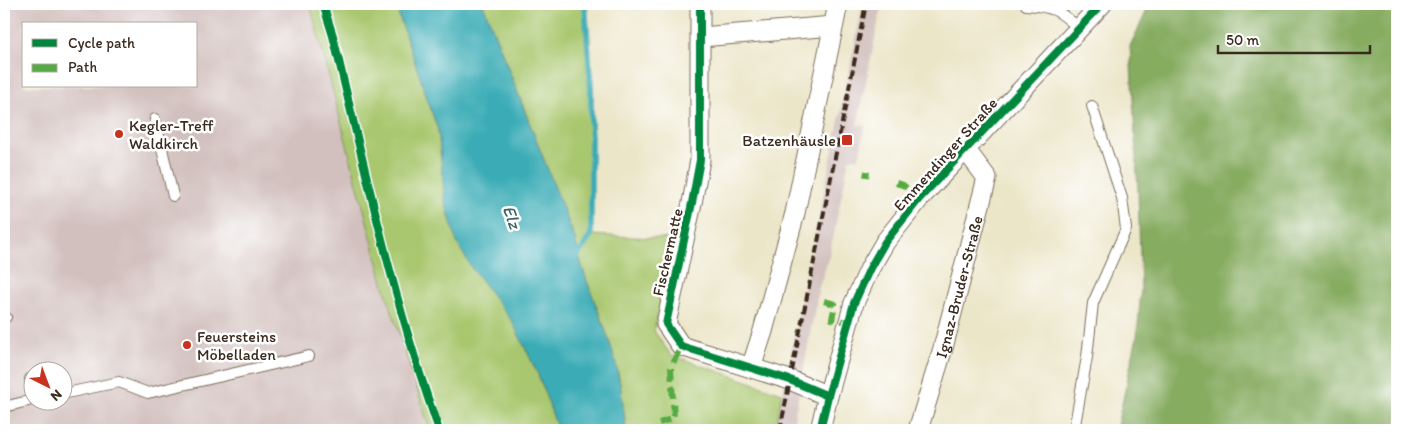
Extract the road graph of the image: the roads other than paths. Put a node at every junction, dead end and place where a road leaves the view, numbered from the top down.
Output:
1 (700, 4) edge
2 (838, 4) edge
3 (1102, 4) edge
4 (1026, 5) edge
5 (833, 26) junction
6 (1080, 28) junction
7 (701, 37) junction
8 (1092, 106) dead end
9 (154, 119) dead end
10 (966, 150) junction
11 (173, 196) dead end
12 (309, 356) dead end
13 (751, 368) junction
14 (72, 392) edge
15 (828, 396) junction
16 (22, 402) edge
17 (4, 406) edge
18 (820, 430) edge
19 (918, 430) edge
20 (1074, 430) edge

1 - 7 street, Fischermatte
2 - 5 street
3 - 6 street, Emmendinger Straße
4 - 6 lane
5 - 7 street
5 - 13 street
6 - 10 street, Emmendinger Straße
7 - 13 street, Fischermatte
8 - 20 lane
9 - 11 lane
10 - 15 street, Emmendinger Straße
10 - 19 street, Ignaz-Bruder-Straße
12 - 14 lane
13 - 15 street, Fischermatte
15 - 18 street, Emmendinger Straße
16 - 17 lane

